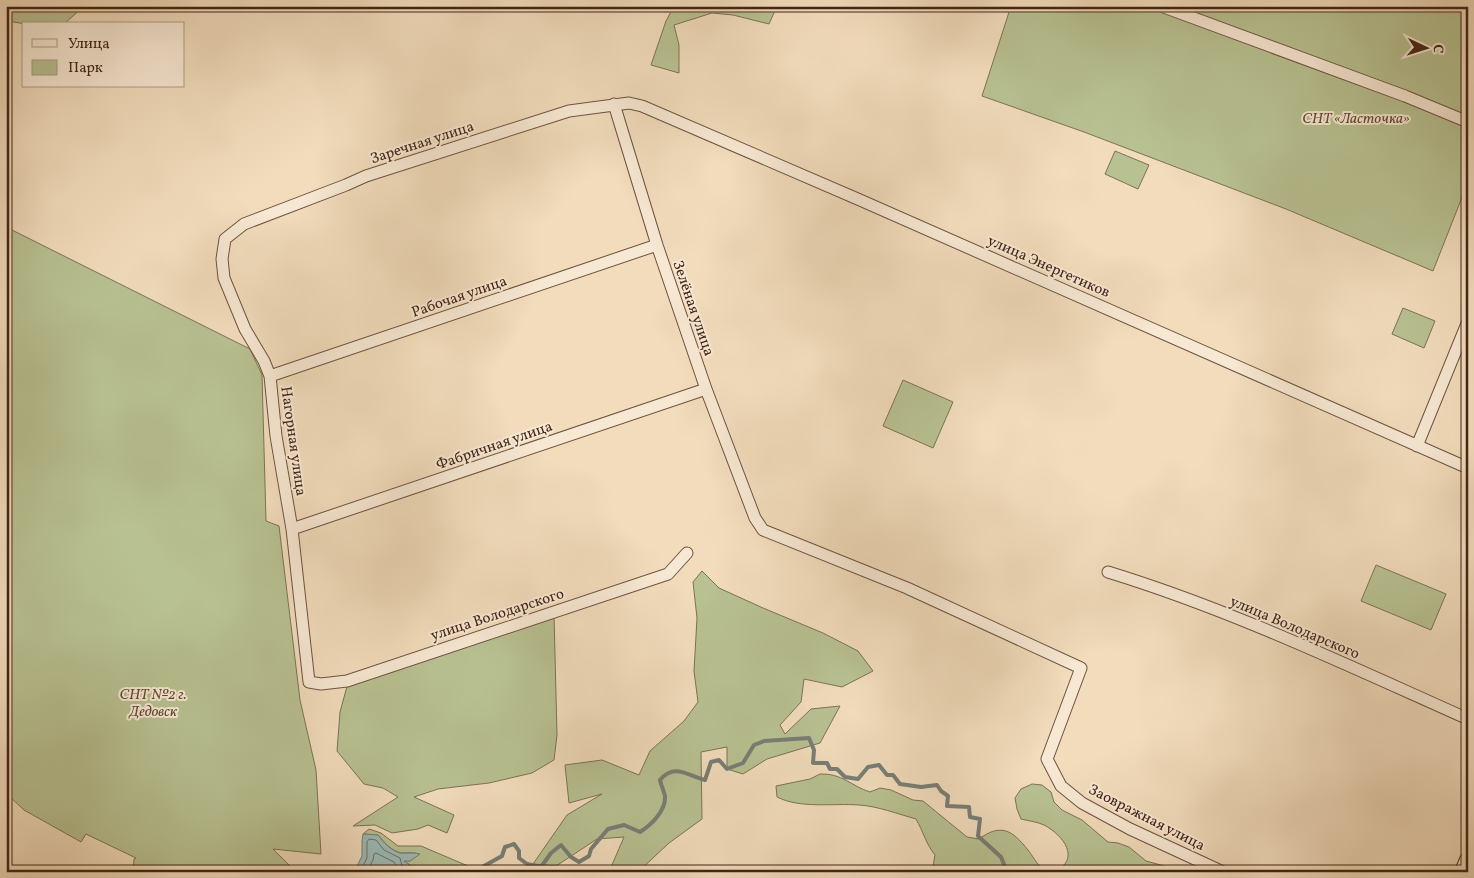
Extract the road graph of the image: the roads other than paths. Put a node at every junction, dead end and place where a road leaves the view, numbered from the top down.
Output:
1 (1161, 6) edge
2 (614, 104) junction
3 (1468, 122) edge
4 (244, 224) joint
5 (657, 245) junction
6 (1468, 321) edge
7 (270, 376) junction
8 (706, 389) junction
9 (1417, 446) junction
10 (1468, 468) edge
11 (292, 529) junction
12 (687, 553) dead end
13 (1108, 572) dead end
14 (309, 682) joint
15 (1468, 719) edge
16 (1047, 759) joint
17 (1468, 860) edge
18 (1224, 872) edge
19 (1463, 872) edge

1 - 3 street
2 - 4 street, Заречная улица
2 - 5 street, Зелёная улица
2 - 9 street, улица Энергетиков
4 - 7 street, Нагорная улица
5 - 7 street, Рабочая улица
5 - 8 street, Зелёная улица
6 - 9 street
7 - 11 street, Нагорная улица
8 - 11 street, Фабричная улица
8 - 16 street, Зелёная улица
9 - 10 street, улица Энергетиков
11 - 14 street, Нагорная улица
12 - 14 street, улица Володарского
13 - 15 street, улица Володарского
16 - 18 street, Заовражная улица
17 - 19 street

